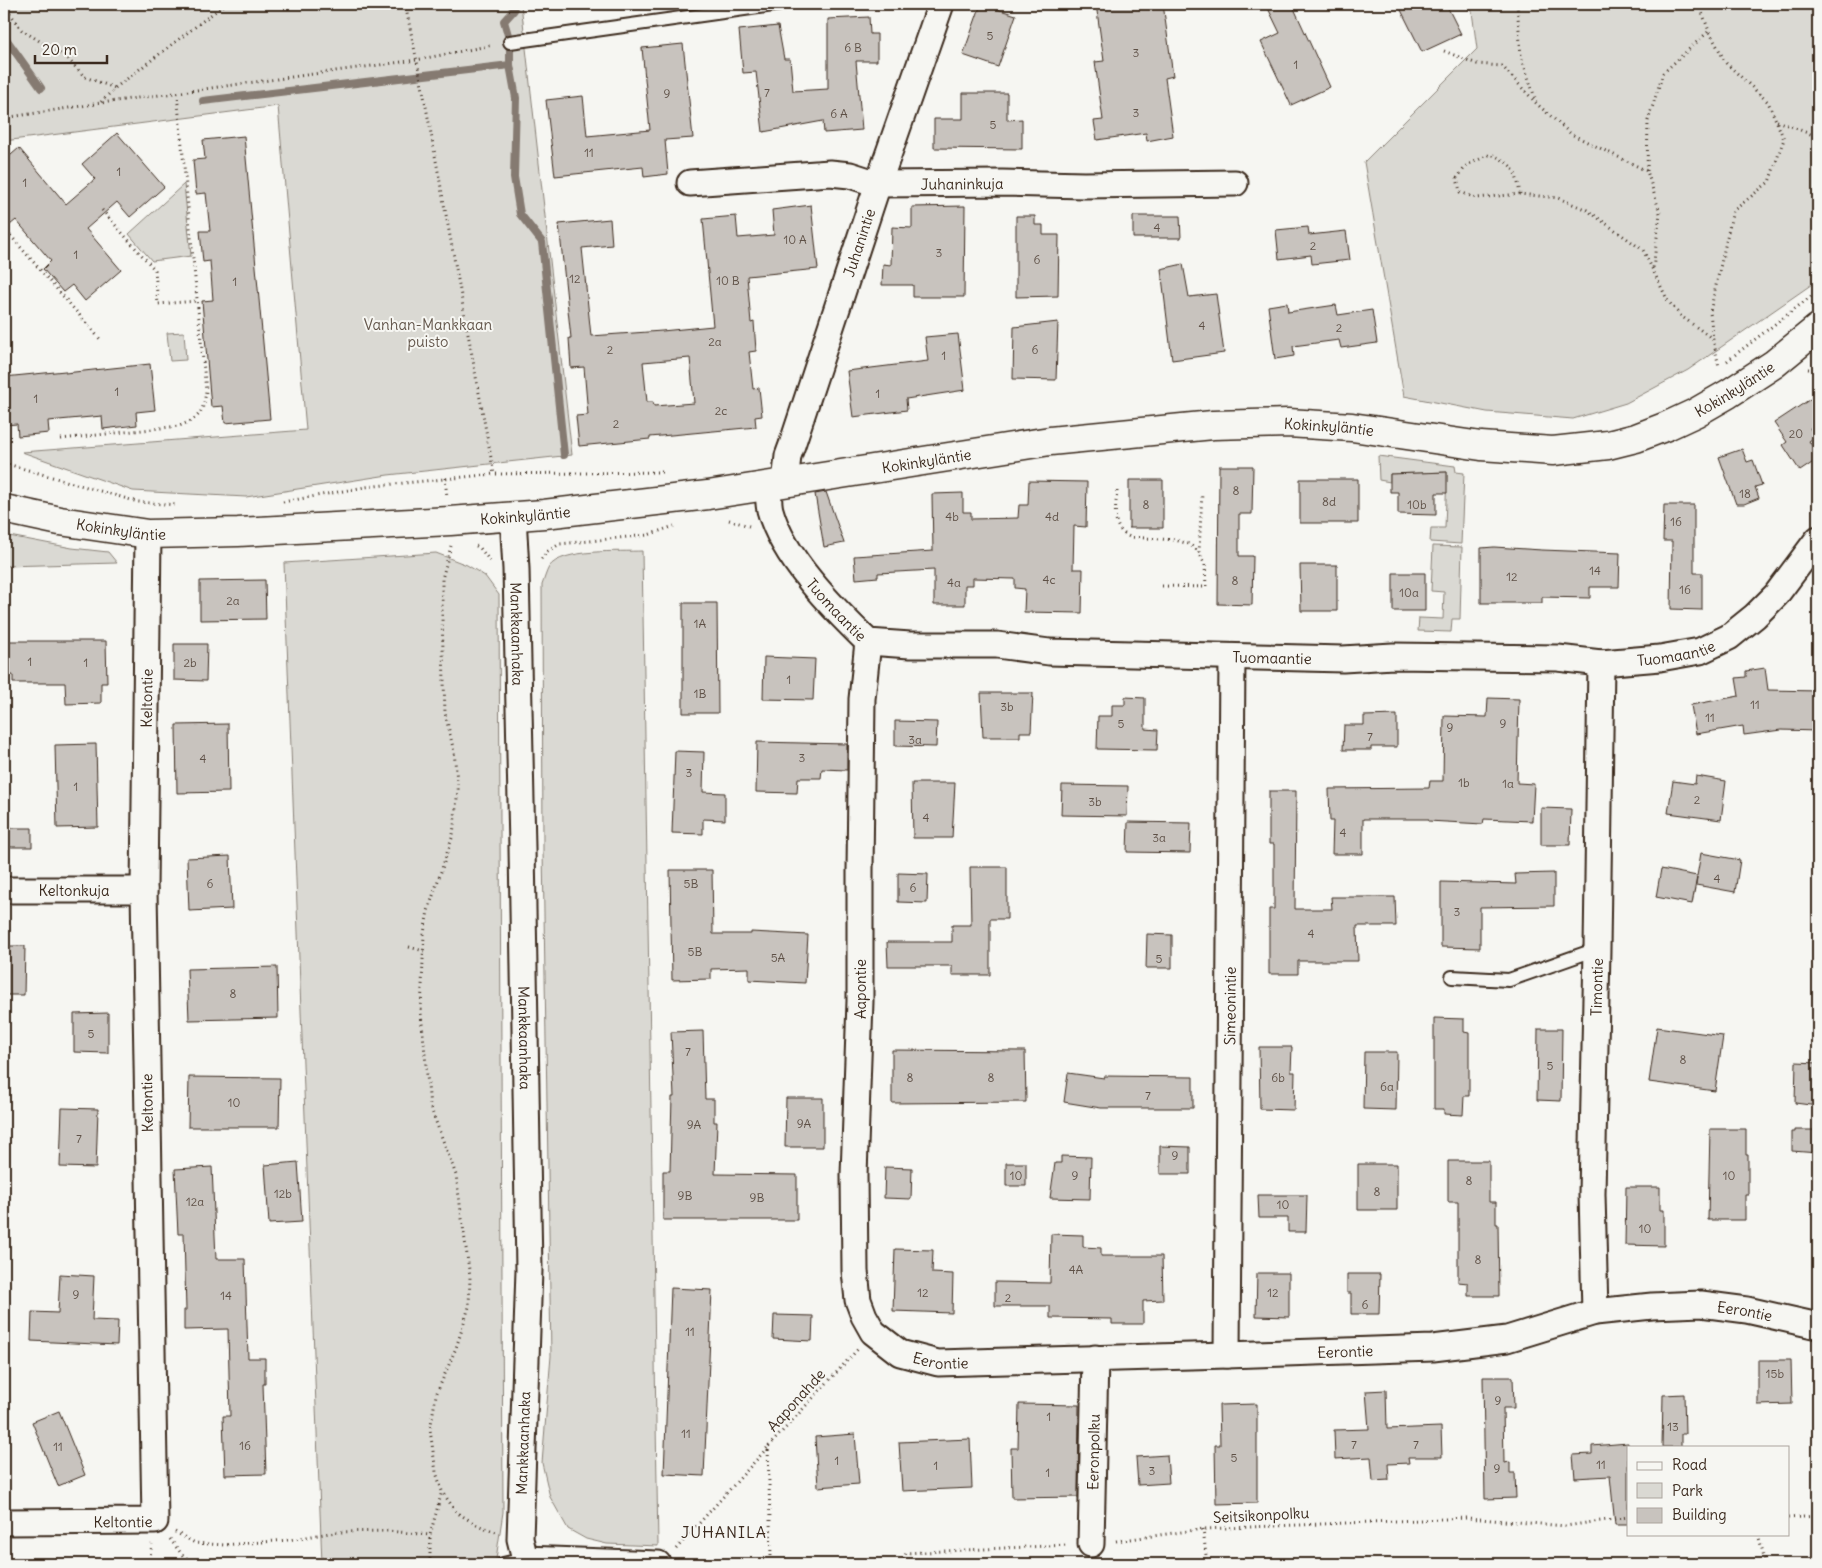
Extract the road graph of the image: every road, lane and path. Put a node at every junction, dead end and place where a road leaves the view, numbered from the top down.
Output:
1 (224, 4) edge
2 (404, 4) edge
3 (781, 4) edge
4 (941, 4) edge
5 (1517, 4) edge
6 (1699, 4) edge
7 (4, 5) edge
8 (1709, 31) junction
9 (510, 42) joint
10 (1444, 51) dead end
11 (416, 60) junction
12 (115, 88) junction
13 (177, 94) junction
14 (101, 103) junction
15 (1537, 104) junction
16 (4, 118) edge
17 (1776, 121) junction
18 (1818, 137) edge
19 (1647, 171) junction
20 (690, 183) dead end
21 (1236, 183) dead end
22 (878, 184) junction
23 (1520, 194) junction
24 (102, 210) dead end
25 (4, 228) edge
26 (1652, 270) junction
27 (197, 301) junction
28 (1817, 331) edge
29 (1713, 339) junction
30 (100, 340) dead end
31 (1719, 367) dead end
32 (61, 439) dead end
33 (4, 463) edge
34 (665, 472) dead end
35 (494, 474) junction
36 (777, 485) junction
37 (1117, 491) dead end
38 (1202, 494) dead end
39 (274, 503) dead end
40 (178, 506) dead end
41 (4, 509) edge
42 (513, 516) junction
43 (723, 520) dead end
44 (682, 523) dead end
45 (754, 530) dead end
46 (148, 534) junction
47 (1818, 539) edge
48 (452, 544) dead end
49 (1199, 552) junction
50 (516, 569) junction
51 (1162, 586) dead end
52 (868, 642) junction
53 (1232, 657) junction
54 (1600, 663) junction
55 (4, 890) edge
56 (144, 890) junction
57 (409, 946) dead end
58 (1597, 949) junction
59 (424, 951) junction
60 (1452, 977) dead end
61 (1595, 1312) junction
62 (1818, 1326) edge
63 (873, 1332) junction
64 (1227, 1355) junction
65 (1094, 1358) junction
66 (768, 1447) junction
67 (442, 1491) junction
68 (1627, 1516) edge
69 (1818, 1516) edge
70 (1790, 1518) edge
71 (4, 1522) edge
72 (155, 1522) junction
73 (1203, 1529) junction
74 (430, 1535) junction
75 (1759, 1536) edge
76 (1091, 1544) junction
77 (516, 1554) edge
78 (771, 1556) dead end
79 (666, 1558) edge
80 (196, 1564) edge
81 (430, 1564) edge
82 (902, 1564) edge
83 (1207, 1564) edge
84 (1766, 1564) edge

1 - 12 path
2 - 11 path
3 - 9 lane
4 - 22 street, Juhanintie
5 - 15 path
6 - 8 path
7 - 12 path
8 - 17 path
8 - 19 path
9 - 11 path
10 - 15 path
11 - 13 path
11 - 35 path
12 - 14 path
13 - 14 path
13 - 27 path
14 - 16 path
15 - 19 path
17 - 18 path
17 - 29 path
19 - 26 path
20 - 22 street, Juhaninkuja
21 - 22 street, Juhaninkuja
22 - 36 street, Juhanintie
23 - 23 path
23 - 26 path
24 - 27 path
25 - 30 path
26 - 29 path
27 - 32 path
28 - 36 main road, Kokinkyläntie
29 - 31 path
33 - 40 path
34 - 35 path
35 - 39 path
36 - 42 main road, Kokinkyläntie
36 - 52 street, Tuomaantie
37 - 49 path
38 - 49 path
41 - 46 main road, Kokinkyläntie
42 - 46 main road, Kokinkyläntie
42 - 50 street, Mankkaanhaka
43 - 45 path
44 - 50 path
46 - 56 street, Keltontie
47 - 54 street, Tuomaantie
48 - 59 path
49 - 51 path
50 - 77 street, Mankkaanhaka
52 - 53 street, Tuomaantie
52 - 63 street, Aapontie
53 - 54 street, Tuomaantie
53 - 64 street, Simeonintie
54 - 58 street, Timontie
55 - 56 street, Keltonkuja
56 - 72 street, Keltontie
57 - 59 path
58 - 60 lane
58 - 61 street, Timontie
59 - 67 path
61 - 62 street, Eerontie
61 - 64 street, Eerontie
63 - 65 street, Eerontie
63 - 66 path, Aaponahde
64 - 65 street, Eerontie
65 - 76 street, Eeronpolku
66 - 78 path, Aaponahde
66 - 79 path
67 - 74 path
67 - 77 path
68 - 73 path, Seitsikonpolku
69 - 70 path
71 - 72 street, Keltontie
72 - 74 path
72 - 80 path
73 - 76 path, Seitsikonpolku
73 - 83 path
74 - 81 path
75 - 84 path
76 - 82 path, Seitsikonpolku
77 - 79 street

